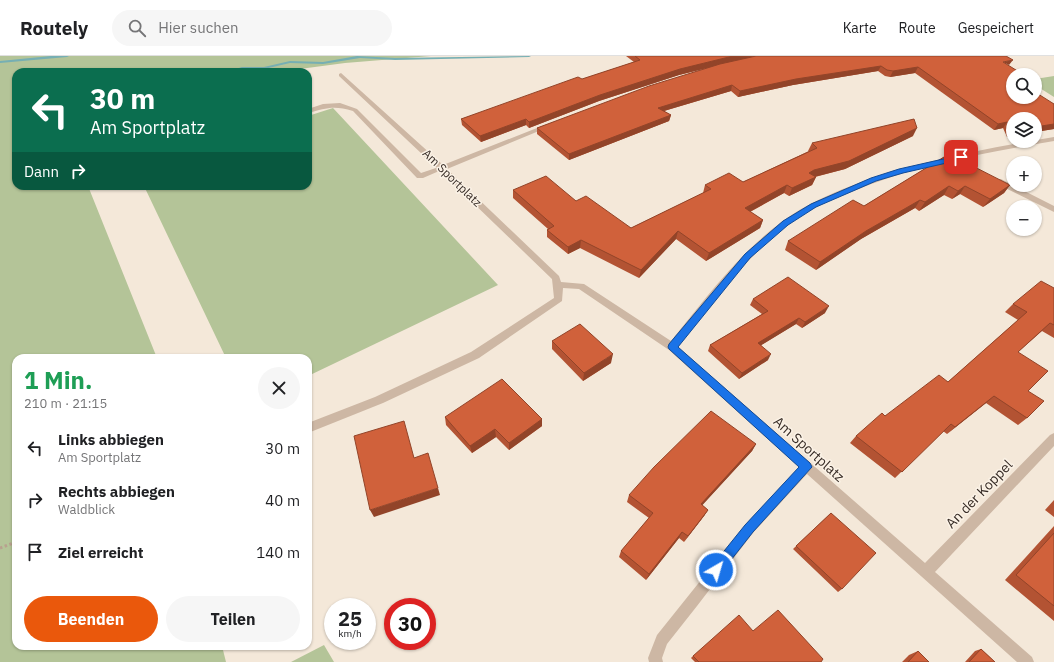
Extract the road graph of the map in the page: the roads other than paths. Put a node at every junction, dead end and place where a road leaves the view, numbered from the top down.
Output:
1 (341, 75) dead end
2 (312, 110) edge
3 (557, 122) edge
4 (1054, 139) edge
5 (442, 168) junction
6 (992, 178) edge
7 (1054, 209) edge
8 (557, 285) junction
9 (672, 347) junction
10 (312, 426) edge
11 (1054, 438) edge
12 (806, 467) junction
13 (926, 572) junction
14 (656, 662) edge
15 (1027, 662) edge

1 - 5 street, Am Sportplatz
2 - 5 street
3 - 5 street
4 - 9 street
5 - 8 street, Am Sportplatz
6 - 7 street
8 - 9 street, Am Sportplatz
8 - 10 street
9 - 12 street, Am Sportplatz
11 - 13 street, An der Koppel
12 - 13 street, Am Sportplatz
12 - 14 street
13 - 15 street, Am Sportplatz

